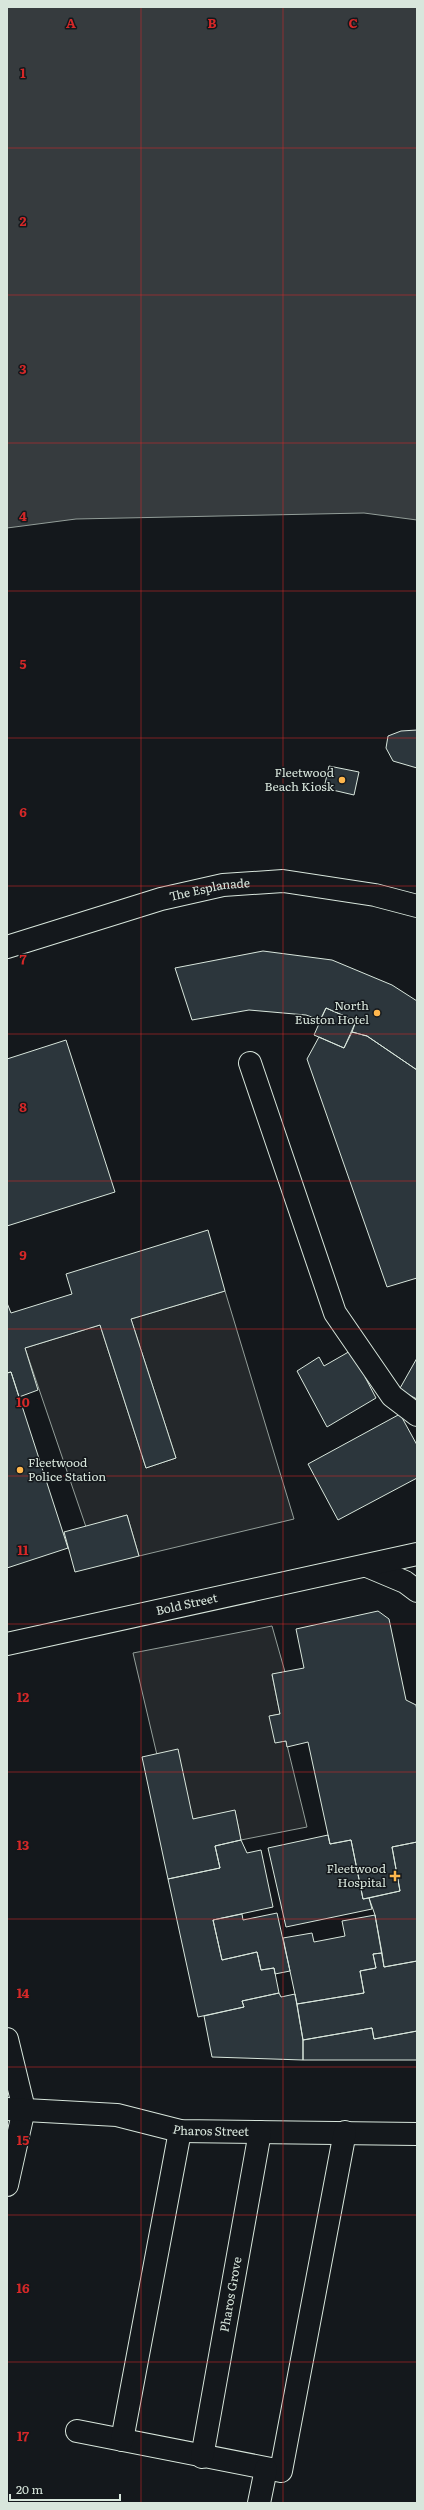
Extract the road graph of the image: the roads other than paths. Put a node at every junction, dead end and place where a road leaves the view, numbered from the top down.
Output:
1 (417, 906) edge
2 (7, 948) edge
3 (250, 1063) dead end
4 (417, 1415) edge
5 (417, 1554) edge
6 (367, 1566) junction
7 (417, 1591) edge
8 (7, 1644) edge
9 (7, 2039) edge
10 (15, 2109) edge
11 (180, 2131) junction
12 (260, 2132) junction
13 (345, 2132) junction
14 (417, 2134) edge
15 (7, 2185) edge
16 (77, 2431) dead end
17 (122, 2440) junction
18 (202, 2457) junction
19 (266, 2469) junction
20 (260, 2503) edge

1 - 2 street, The Esplanade
3 - 4 street
5 - 6 street, Bold Street
6 - 7 street
6 - 8 street, Bold Street
9 - 10 street
10 - 11 street, Pharos Street
10 - 15 street
11 - 12 street, Pharos Street
11 - 17 street
12 - 13 street, Pharos Street
12 - 18 street, Pharos Grove
13 - 14 street, Pharos Street
13 - 19 street
16 - 17 street
17 - 18 street
18 - 19 street
19 - 20 street

